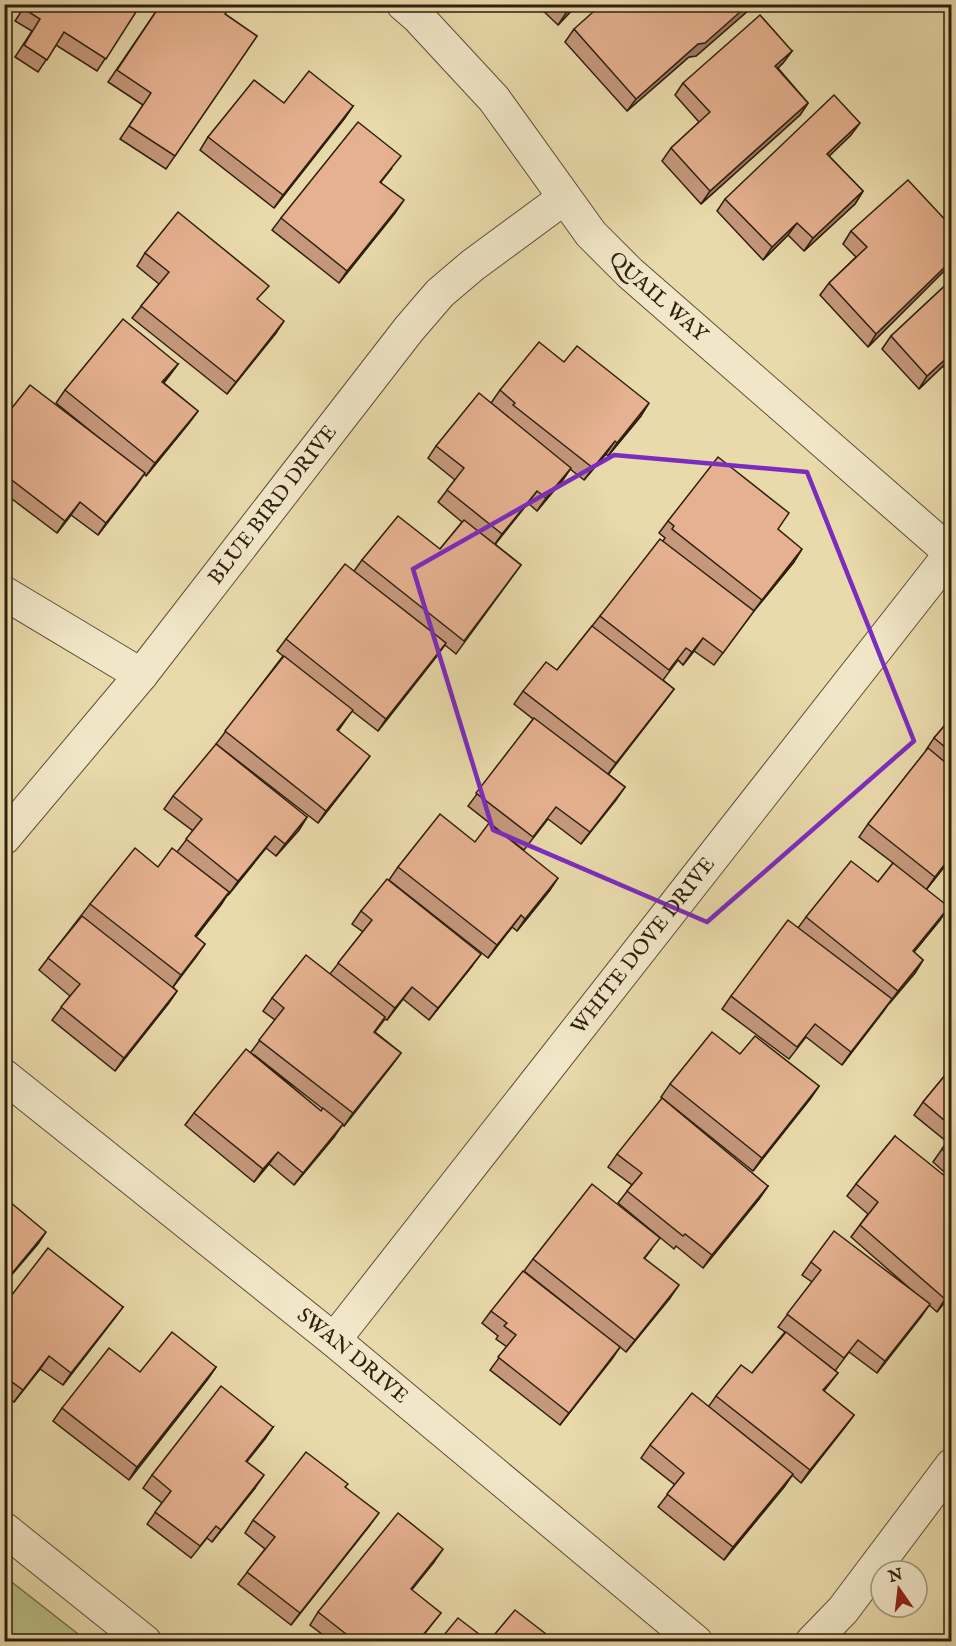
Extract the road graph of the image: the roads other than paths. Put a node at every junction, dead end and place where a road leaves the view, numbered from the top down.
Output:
1 (403, 4) edge
2 (564, 198) junction
3 (951, 553) edge
4 (4, 593) edge
5 (141, 675) junction
6 (4, 838) edge
7 (4, 1076) edge
8 (334, 1340) junction
9 (951, 1465) edge
10 (4, 1529) edge
11 (145, 1641) edge
12 (696, 1641) edge
13 (812, 1641) edge

1 - 2 street, QUAIL WAY
2 - 3 street, QUAIL WAY
2 - 5 street, BLUE BIRD DRIVE
3 - 8 street, WHITE DOVE DRIVE
4 - 5 street
5 - 6 street, BLUE BIRD DRIVE
7 - 8 street, SWAN DRIVE
8 - 12 street, SWAN DRIVE
9 - 13 street
10 - 11 street

